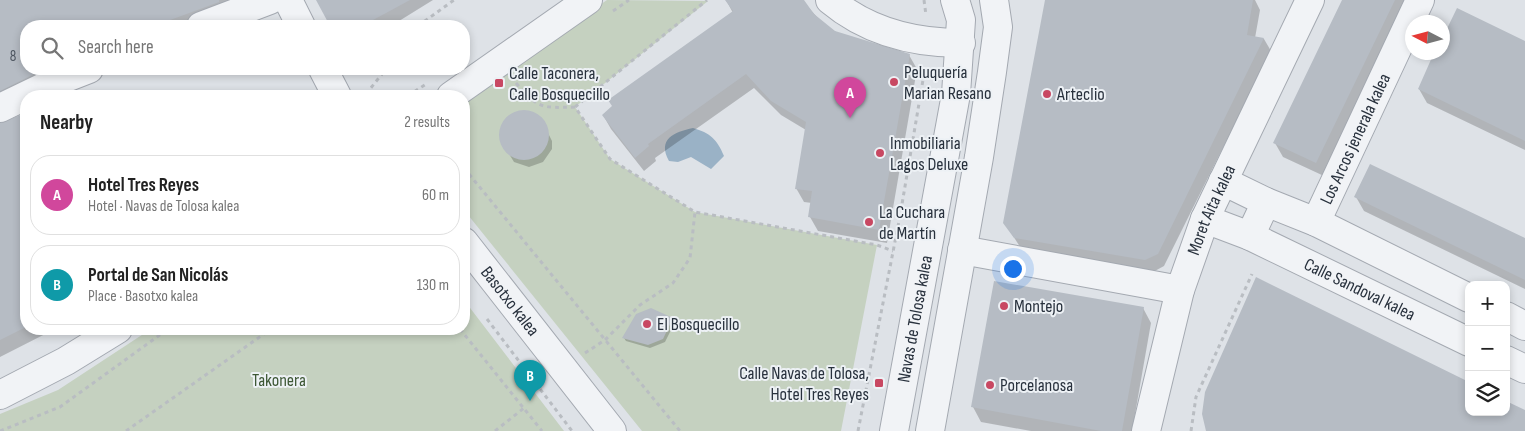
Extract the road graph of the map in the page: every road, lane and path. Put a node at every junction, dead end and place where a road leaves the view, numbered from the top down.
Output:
1 (270, 0) edge
2 (288, 0) edge
3 (454, 0) edge
4 (588, 0) edge
5 (707, 0) edge
6 (830, 0) edge
7 (924, 0) edge
8 (955, 0) edge
9 (994, 0) edge
10 (1310, 0) edge
11 (1420, 0) edge
12 (217, 20) edge
13 (298, 20) edge
14 (426, 20) edge
15 (930, 42) junction
16 (960, 43) junction
17 (73, 75) edge
18 (326, 75) edge
19 (381, 75) edge
20 (513, 80) dead end
21 (36, 90) edge
22 (334, 90) edge
23 (369, 90) edge
24 (460, 90) edge
25 (20, 98) edge
26 (575, 107) junction
27 (0, 108) edge
28 (470, 175) edge
29 (1223, 181) junction
30 (1266, 202) junction
31 (695, 212) junction
32 (1205, 219) junction
33 (1316, 222) junction
34 (1250, 236) junction
35 (470, 250) edge
36 (962, 250) junction
37 (893, 251) junction
38 (1252, 274) dead end
39 (1180, 290) junction
40 (1465, 296) edge
41 (486, 318) dead end
42 (1510, 318) edge
43 (1525, 326) edge
44 (108, 335) edge
45 (160, 335) edge
46 (262, 335) edge
47 (465, 335) edge
48 (605, 340) junction
49 (1465, 340) edge
50 (1510, 362) edge
51 (1525, 369) edge
52 (565, 371) junction
53 (0, 395) edge
54 (524, 408) junction
55 (0, 431) edge
56 (126, 431) edge
57 (495, 431) edge
58 (542, 431) edge
59 (572, 431) edge
60 (612, 431) edge
61 (680, 431) edge
62 (858, 431) edge
63 (894, 431) edge
64 (930, 431) edge
65 (1146, 431) edge
66 (1191, 431) edge

1 - 12 street
2 - 13 street
3 - 14 path
4 - 24 street
5 - 26 path
6 - 15 street
7 - 15 path
8 - 16 street, Navas de Tolosa kalea
9 - 36 street, Navas de Tolosa kalea
10 - 29 street, Moret Aita kalea
11 - 33 street, Los Arcos jenerala kalea
15 - 16 street
15 - 37 path
16 - 63 street, Navas de Tolosa kalea
17 - 21 street
18 - 22 street
19 - 23 path
20 - 26 path
25 - 27 street
26 - 31 path
28 - 48 path
29 - 30 street
29 - 32 street, Moret Aita kalea
30 - 33 street
30 - 34 street
31 - 37 path
31 - 48 path
32 - 34 street, Calle Sandoval kalea
32 - 39 street, Moret Aita kalea
33 - 40 street
34 - 49 street, Calle Sandoval kalea
35 - 52 street, Basotxo kalea
36 - 39 street
36 - 64 street, Navas de Tolosa kalea
37 - 62 path
38 - 66 path
39 - 65 street, Moret Aita kalea
41 - 59 path
42 - 43 street
44 - 53 street
45 - 55 path
46 - 56 path
47 - 54 path
48 - 52 path
48 - 61 path
50 - 51 street
52 - 60 street, Basotxo kalea
54 - 57 path
54 - 58 path

